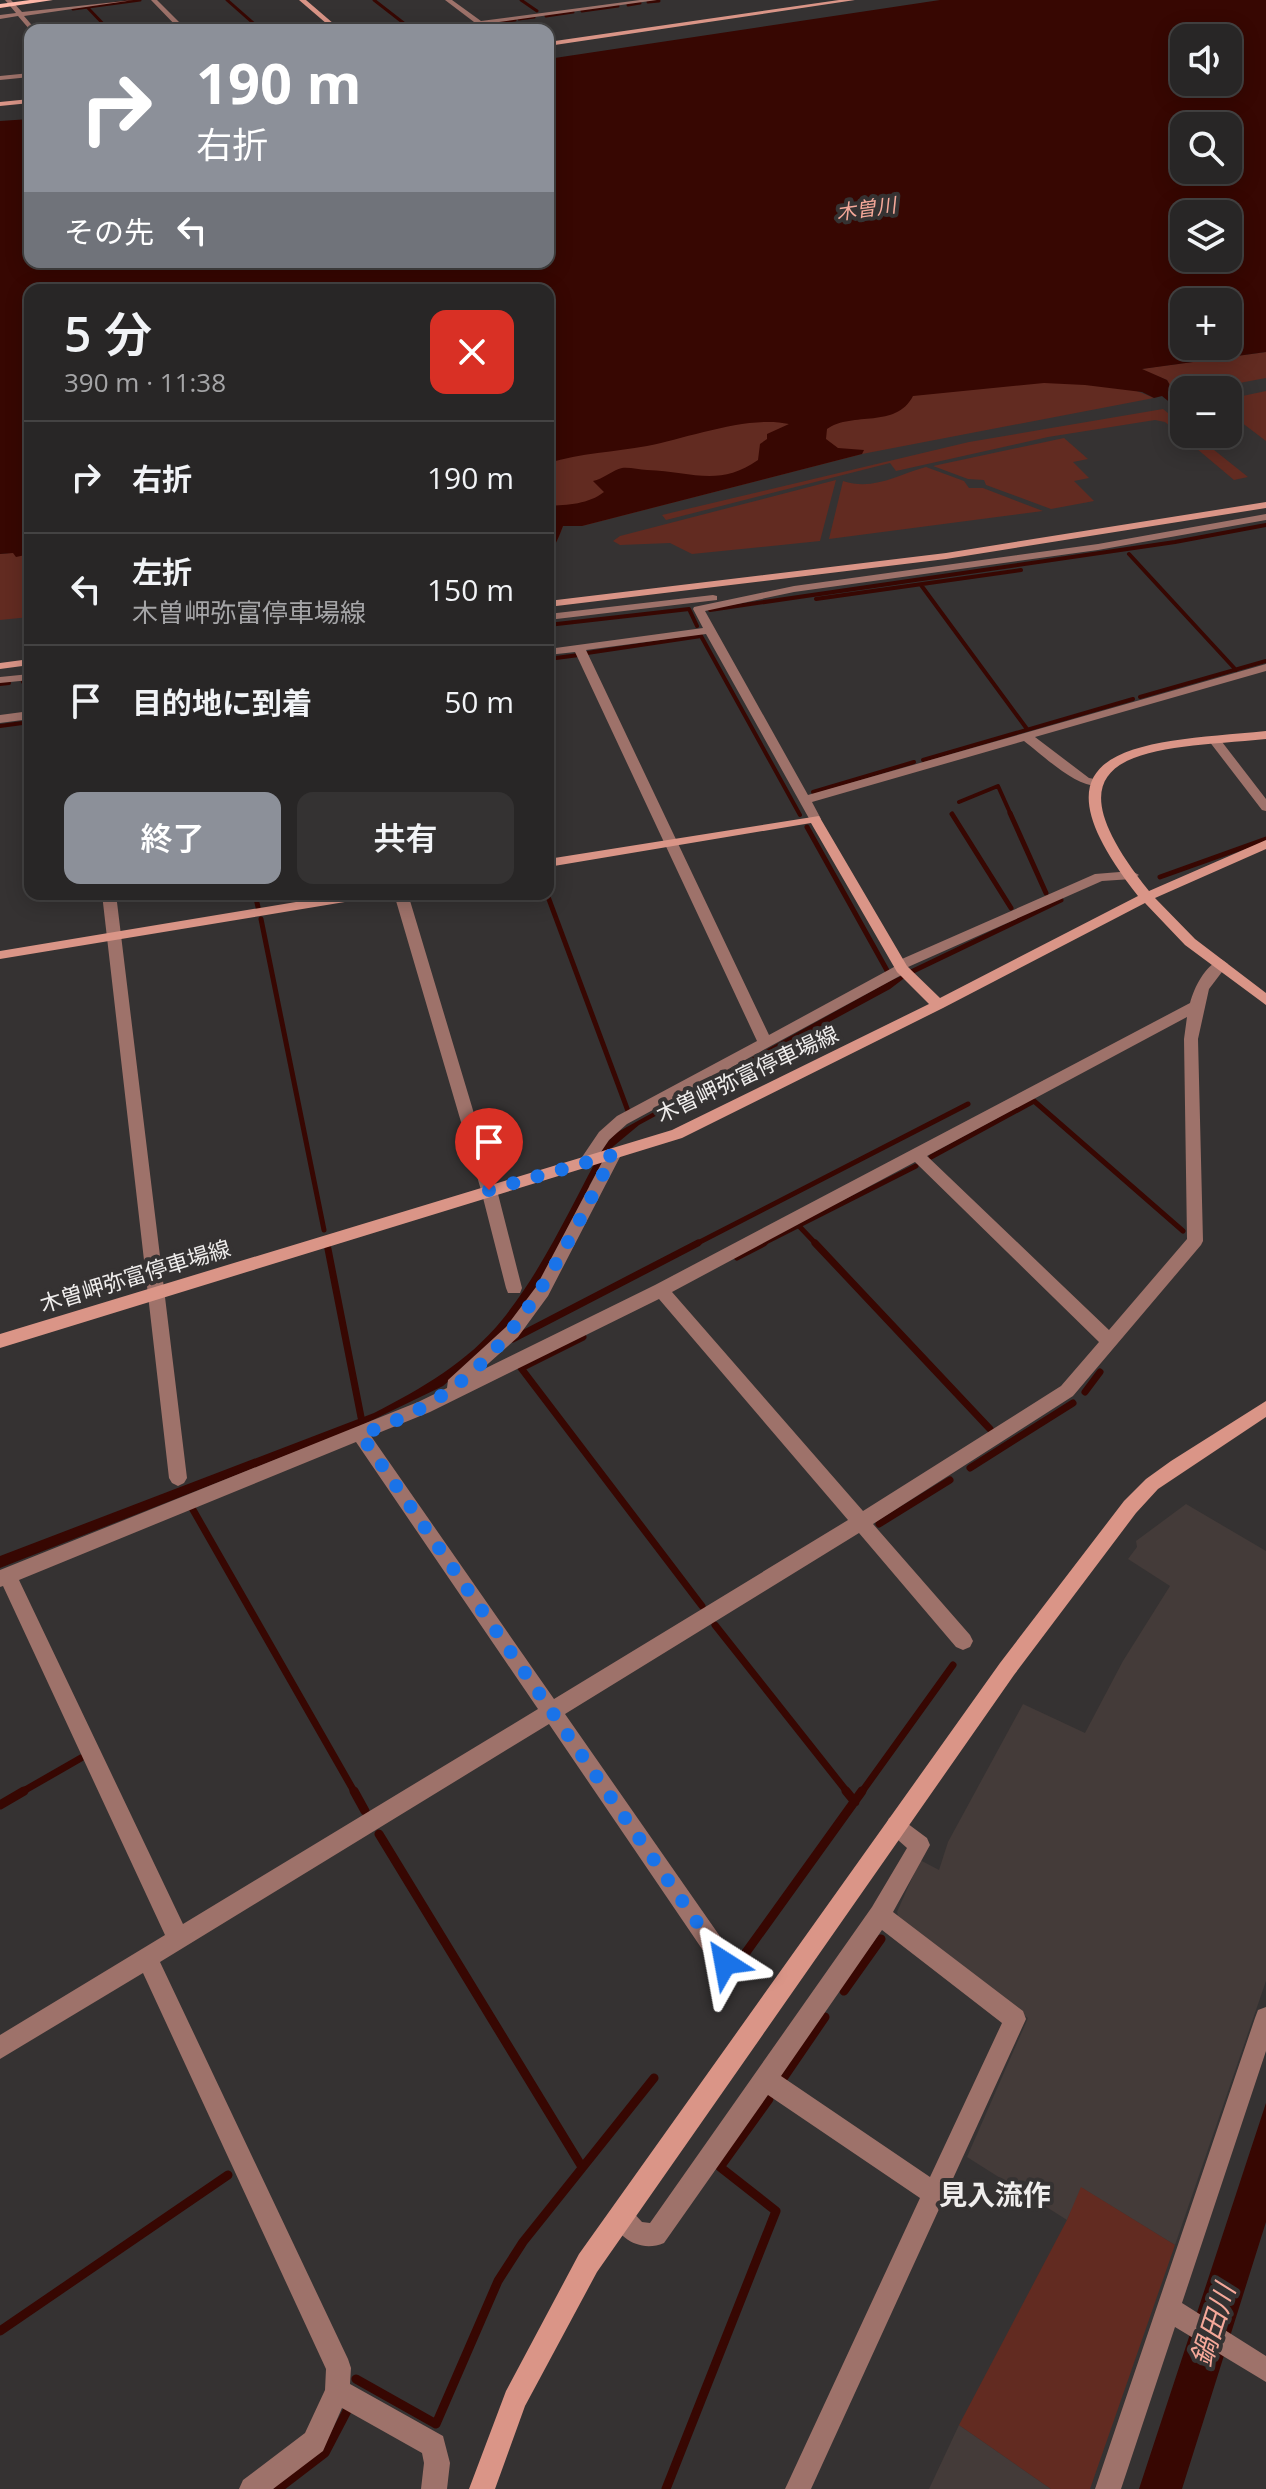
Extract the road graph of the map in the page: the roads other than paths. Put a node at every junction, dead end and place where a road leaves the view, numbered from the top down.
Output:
1 (49, 0) edge
2 (131, 0) edge
3 (154, 0) edge
4 (302, 0) edge
5 (448, 0) edge
6 (594, 0) edge
7 (654, 0) edge
8 (852, 0) edge
9 (10, 2) edge
10 (0, 6) edge
11 (604, 7) junction
12 (21, 15) junction
13 (0, 17) edge
14 (480, 23) junction
15 (28, 24) edge
16 (178, 24) edge
17 (331, 24) edge
18 (472, 24) edge
19 (554, 43) edge
20 (24, 76) edge
21 (0, 78) edge
22 (24, 102) edge
23 (0, 104) edge
24 (1266, 505) edge
25 (1266, 517) edge
26 (794, 589) junction
27 (554, 603) edge
28 (554, 616) edge
29 (709, 630) junction
30 (579, 648) junction
31 (554, 651) edge
32 (24, 663) edge
33 (0, 666) edge
34 (1263, 669) edge
35 (24, 678) edge
36 (0, 680) edge
37 (24, 716) edge
38 (0, 719) edge
39 (1266, 735) edge
40 (1026, 736) junction
41 (1215, 741) junction
42 (1096, 783) junction
43 (806, 800) junction
44 (1266, 807) edge
45 (815, 819) junction
46 (671, 842) junction
47 (1266, 844) edge
48 (554, 862) edge
49 (1132, 875) junction
50 (1146, 897) junction
51 (110, 900) edge
52 (332, 900) edge
53 (403, 900) edge
54 (114, 935) junction
55 (0, 955) edge
56 (1221, 964) junction
57 (901, 967) junction
58 (1266, 1000) edge
59 (938, 1005) junction
60 (1196, 1006) junction
61 (765, 1042) junction
62 (611, 1156) junction
63 (918, 1156) junction
64 (589, 1162) junction
65 (489, 1190) junction
66 (514, 1288) dead end
67 (661, 1290) junction
68 (155, 1293) junction
69 (0, 1341) edge
70 (1109, 1341) junction
71 (424, 1407) junction
72 (1266, 1408) edge
73 (361, 1435) junction
74 (178, 1478) dead end
75 (861, 1522) junction
76 (4, 1577) edge
77 (963, 1641) dead end
78 (552, 1710) junction
79 (896, 1825) junction
80 (880, 1915) junction
81 (178, 1938) junction
82 (147, 1958) junction
83 (725, 1963) dead end
84 (1266, 2018) edge
85 (0, 2048) edge
86 (765, 2079) junction
87 (934, 2194) junction
88 (621, 2216) junction
89 (1175, 2312) junction
90 (1266, 2370) edge
91 (337, 2391) junction
92 (252, 2489) edge
93 (434, 2489) edge
94 (482, 2489) edge
95 (798, 2489) edge
96 (1108, 2489) edge

1 - 9 main road
2 - 12 street
3 - 16 street
4 - 17 street
5 - 14 street
6 - 11 street
7 - 11 street
8 - 19 street
9 - 10 main road
9 - 12 street
11 - 14 street
12 - 13 street
12 - 15 street
14 - 18 street
20 - 21 street
22 - 23 street
24 - 27 street
25 - 26 street
26 - 28 street
26 - 29 street
29 - 30 street
29 - 43 street
30 - 31 street
30 - 46 street
32 - 33 street
34 - 40 street
35 - 36 street
37 - 38 street
39 - 41 street
40 - 42 street
40 - 43 street
41 - 42 street
41 - 44 street
42 - 49 street
43 - 45 street
45 - 46 street
45 - 57 street
46 - 48 street
46 - 61 street
47 - 50 street, 木曽岬弥富停車場線
49 - 50 street
49 - 57 street
50 - 56 street
50 - 59 street, 木曽岬弥富停車場線
51 - 54 street
52 - 54 street
53 - 65 street
54 - 55 street
54 - 68 street
56 - 58 street
56 - 60 street
57 - 59 street
57 - 61 street
59 - 62 street, 木曽岬弥富停車場線
60 - 63 street
60 - 70 street
61 - 64 street
62 - 64 street, 木曽岬弥富停車場線
62 - 71 street
63 - 67 street
63 - 70 street
64 - 65 street, 木曽岬弥富停車場線
65 - 66 street
65 - 68 street, 木曽岬弥富停車場線
67 - 71 street
67 - 75 street
68 - 69 street, 木曽岬弥富停車場線
68 - 74 street
70 - 75 street
71 - 73 street
72 - 79 street
73 - 76 street
73 - 78 street
75 - 77 street
75 - 78 street
76 - 81 street
78 - 81 street
78 - 83 street
79 - 80 street
79 - 88 street
80 - 86 street
80 - 87 street
81 - 82 street
82 - 85 street
82 - 91 street
84 - 89 street
86 - 87 street
86 - 88 street
87 - 95 street
88 - 94 street
89 - 90 street
89 - 96 street
91 - 92 street
91 - 93 street

